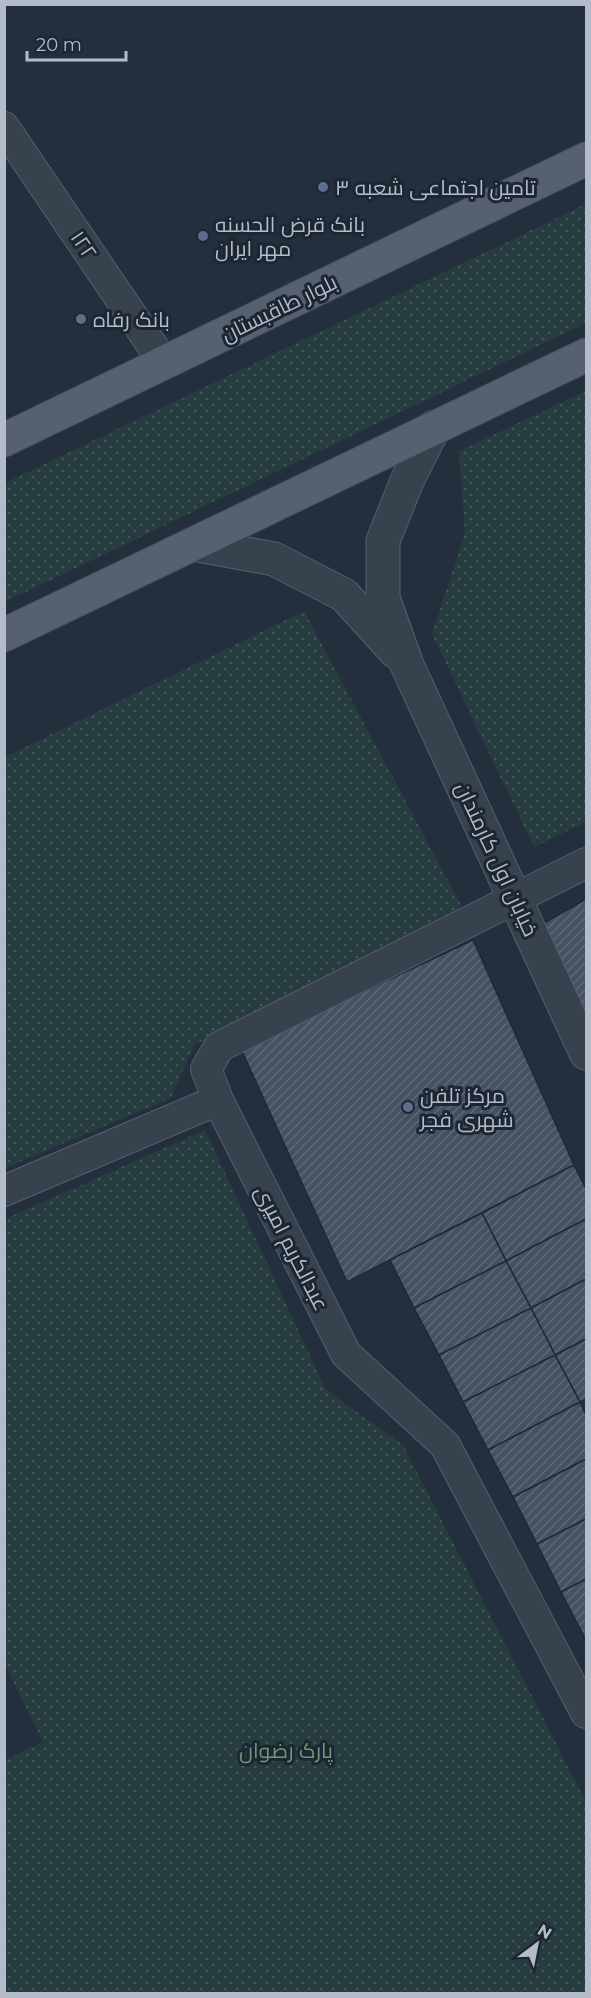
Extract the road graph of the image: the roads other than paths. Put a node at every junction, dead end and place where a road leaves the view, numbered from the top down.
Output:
1 (4, 127) edge
2 (586, 159) edge
3 (586, 355) edge
4 (164, 363) junction
5 (434, 427) junction
6 (4, 440) edge
7 (193, 544) junction
8 (4, 634) edge
9 (407, 665) junction
10 (586, 863) edge
11 (515, 898) junction
12 (586, 1053) edge
13 (218, 1100) junction
14 (4, 1191) edge
15 (586, 1713) edge

1 - 4 street, ۱۲۲
2 - 4 main road, بلوار طاقبستان
3 - 5 main road
4 - 6 main road, بلوار طاقبستان
5 - 7 main road
5 - 9 street
7 - 8 main road
7 - 9 street
9 - 11 street, خیابان اول کارمندان
10 - 11 street
11 - 12 street, خیابان اول کارمندان
11 - 13 street, عبدالکریم امیری
13 - 14 street
13 - 15 street, عبدالکریم امیری

